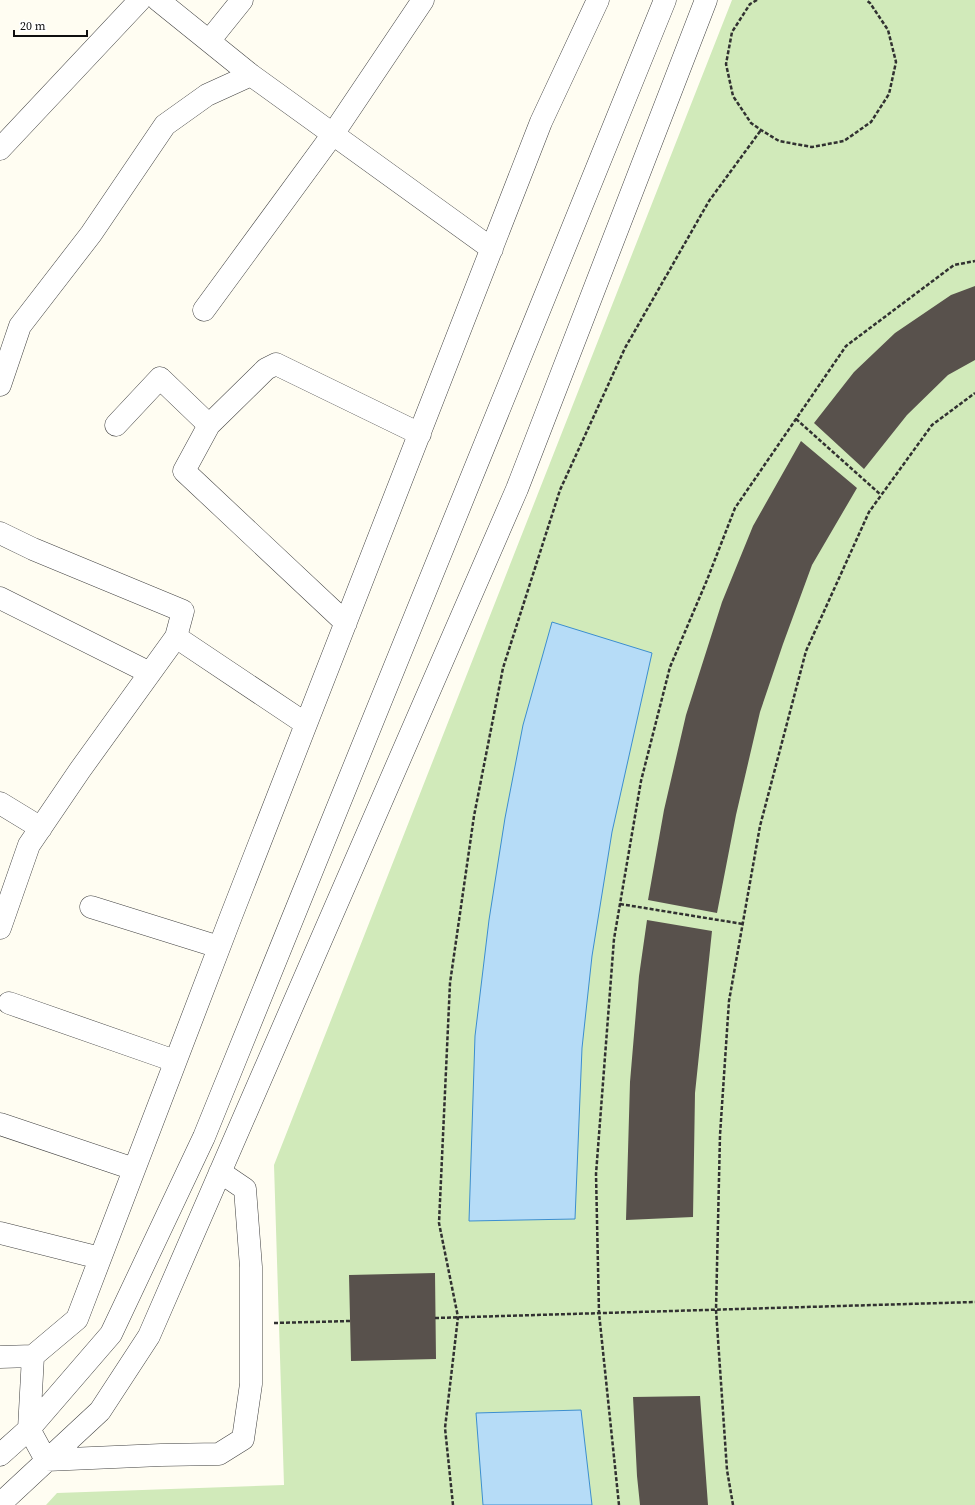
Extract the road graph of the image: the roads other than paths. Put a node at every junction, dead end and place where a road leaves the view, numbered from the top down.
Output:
1 (140, 0) edge
2 (158, 0) edge
3 (242, 0) edge
4 (423, 0) edge
5 (598, 0) edge
6 (665, 0) edge
7 (706, 0) edge
8 (209, 41) junction
9 (251, 75) junction
10 (333, 134) junction
11 (0, 149) edge
12 (492, 249) junction
13 (204, 310) dead end
14 (0, 385) edge
15 (116, 425) dead end
16 (210, 425) junction
17 (420, 434) junction
18 (0, 533) edge
19 (0, 598) edge
20 (346, 623) junction
21 (176, 637) junction
22 (150, 673) junction
23 (306, 724) junction
24 (0, 803) edge
25 (41, 828) junction
26 (90, 907) dead end
27 (0, 928) edge
28 (219, 947) junction
29 (9, 1003) dead end
30 (175, 1061) junction
31 (0, 1124) edge
32 (134, 1169) junction
33 (220, 1172) junction
34 (0, 1233) edge
35 (100, 1258) junction
36 (33, 1356) junction
37 (0, 1357) edge
38 (29, 1429) junction
39 (0, 1456) edge
40 (46, 1460) junction
41 (0, 1504) edge

1 - 11 street
2 - 8 street
3 - 8 street
4 - 10 street
5 - 12 street
6 - 38 street
7 - 33 street
8 - 9 street
9 - 10 street
9 - 14 street
10 - 12 street
10 - 13 street
12 - 17 street
15 - 16 street
16 - 17 street
16 - 20 street
17 - 20 street
18 - 21 street
19 - 22 street
20 - 23 street
21 - 22 street
21 - 23 street
22 - 25 street
23 - 28 street
24 - 25 street
25 - 27 street
26 - 28 street
28 - 30 street
29 - 30 street
30 - 32 street
31 - 32 street
32 - 35 street
33 - 40 street
33 - 40 street
34 - 35 street
35 - 36 street
36 - 37 street
36 - 38 street
38 - 39 street
38 - 40 street
40 - 41 street

